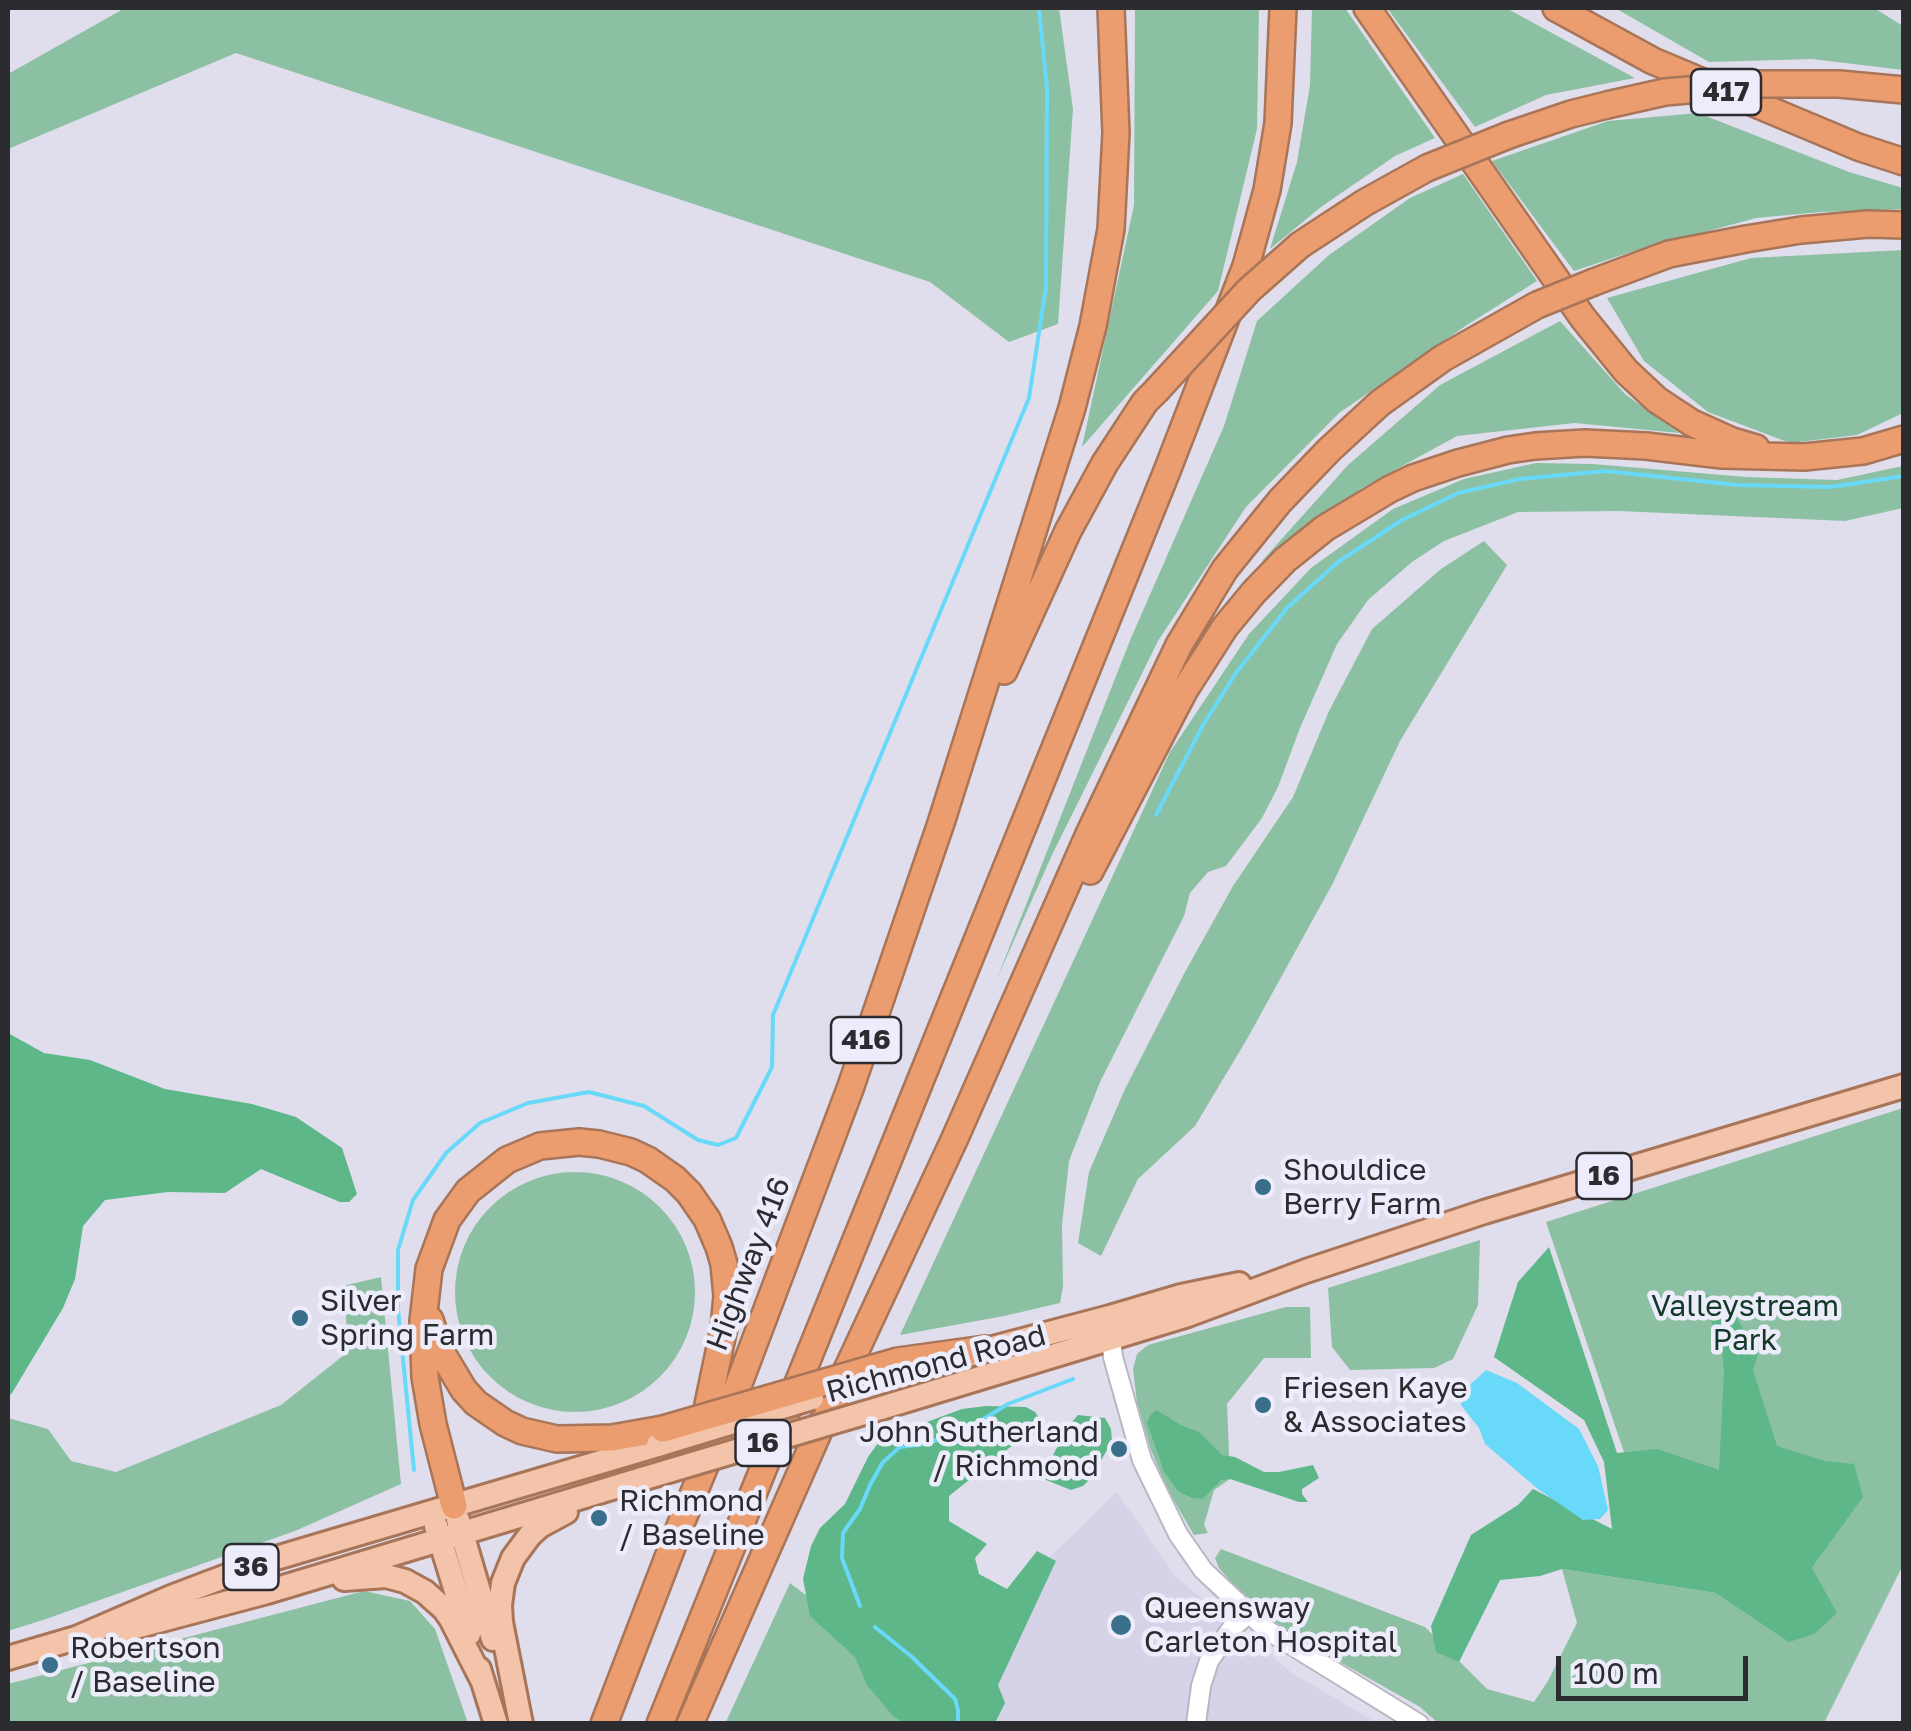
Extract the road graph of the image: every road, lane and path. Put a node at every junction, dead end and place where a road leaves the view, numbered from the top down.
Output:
1 (1111, 8) edge
2 (1283, 8) edge
3 (1366, 8) edge
4 (1556, 8) edge
5 (1904, 90) edge
6 (1904, 162) edge
7 (1904, 225) edge
8 (1904, 439) edge
9 (1804, 457) junction
10 (941, 823) junction
11 (1904, 1086) edge
12 (955, 1138) junction
13 (426, 1290) junction
14 (1110, 1329) junction
15 (986, 1350) joint
16 (660, 1437) junction
17 (634, 1481) junction
18 (443, 1509) junction
19 (682, 1521) junction
20 (451, 1536) junction
21 (267, 1592) junction
22 (1248, 1614) junction
23 (76, 1638) junction
24 (8, 1658) edge
25 (483, 1682) junction
26 (496, 1724) edge
27 (519, 1724) edge
28 (604, 1724) edge
29 (660, 1724) edge
30 (690, 1724) edge
31 (1196, 1724) edge
32 (1419, 1724) edge

1 - 10 highway
2 - 29 highway
3 - 9 highway
4 - 6 highway, 417
5 - 10 highway, bridge
7 - 12 highway, bridge
8 - 9 highway
9 - 12 highway
10 - 19 highway, Highway 416 / 416
11 - 14 main road, Richmond Road / 16
12 - 30 highway
13 - 16 highway
13 - 18 highway
13 - 19 highway
14 - 15 main road, Richmond Road / 16
14 - 17 main road, Richmond Road / 16, bridge
14 - 22 street
15 - 16 highway, bridge
16 - 18 main road
17 - 20 main road, Richmond Road / 16
17 - 27 main road
18 - 20 main road
18 - 23 main road, 36
19 - 28 highway, Highway 416 / 416
20 - 21 main road, 36
20 - 25 main road
20 - 27 main road
21 - 23 main road, 36
21 - 25 main road
22 - 31 street
22 - 32 street
23 - 24 main road, 36
25 - 26 main road

